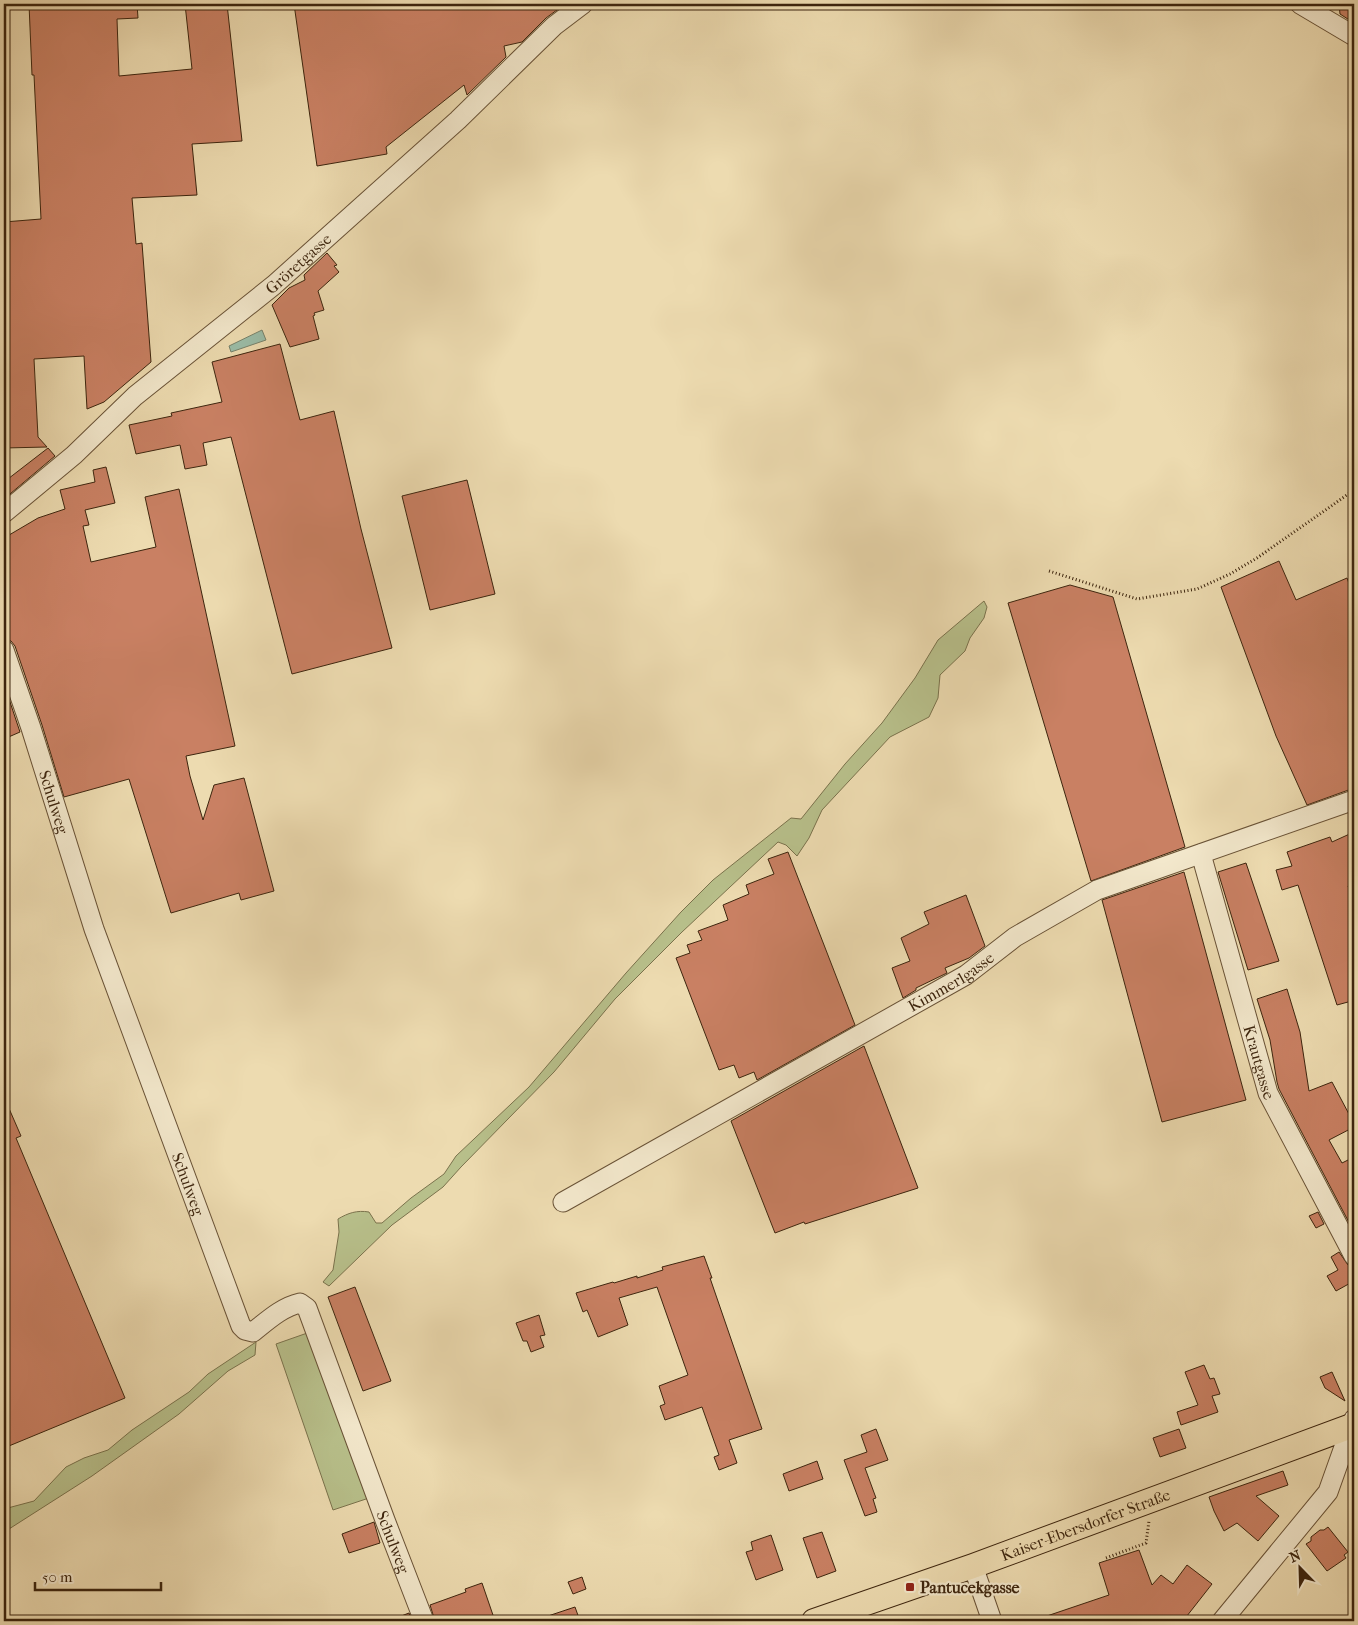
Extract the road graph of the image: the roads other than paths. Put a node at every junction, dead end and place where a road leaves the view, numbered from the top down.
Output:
1 (584, 4) edge
2 (1300, 4) edge
3 (1354, 36) edge
4 (4, 513) edge
5 (4, 650) edge
6 (1354, 800) edge
7 (1201, 854) junction
8 (563, 1202) dead end
9 (1354, 1256) edge
10 (1354, 1424) edge
11 (973, 1566) junction
12 (424, 1621) edge
13 (814, 1621) edge
14 (992, 1621) edge
15 (1222, 1621) edge

1 - 4 street, Gröretgasse
2 - 3 street
5 - 12 street, Schulweg
6 - 7 street, Kimmerlgasse
7 - 8 street, Kimmerlgasse
7 - 9 street, Krautgasse
10 - 11 main road, Kaiser-Ebersdorfer Straße
10 - 15 street
11 - 13 main road, Kaiser-Ebersdorfer Straße
11 - 14 street

